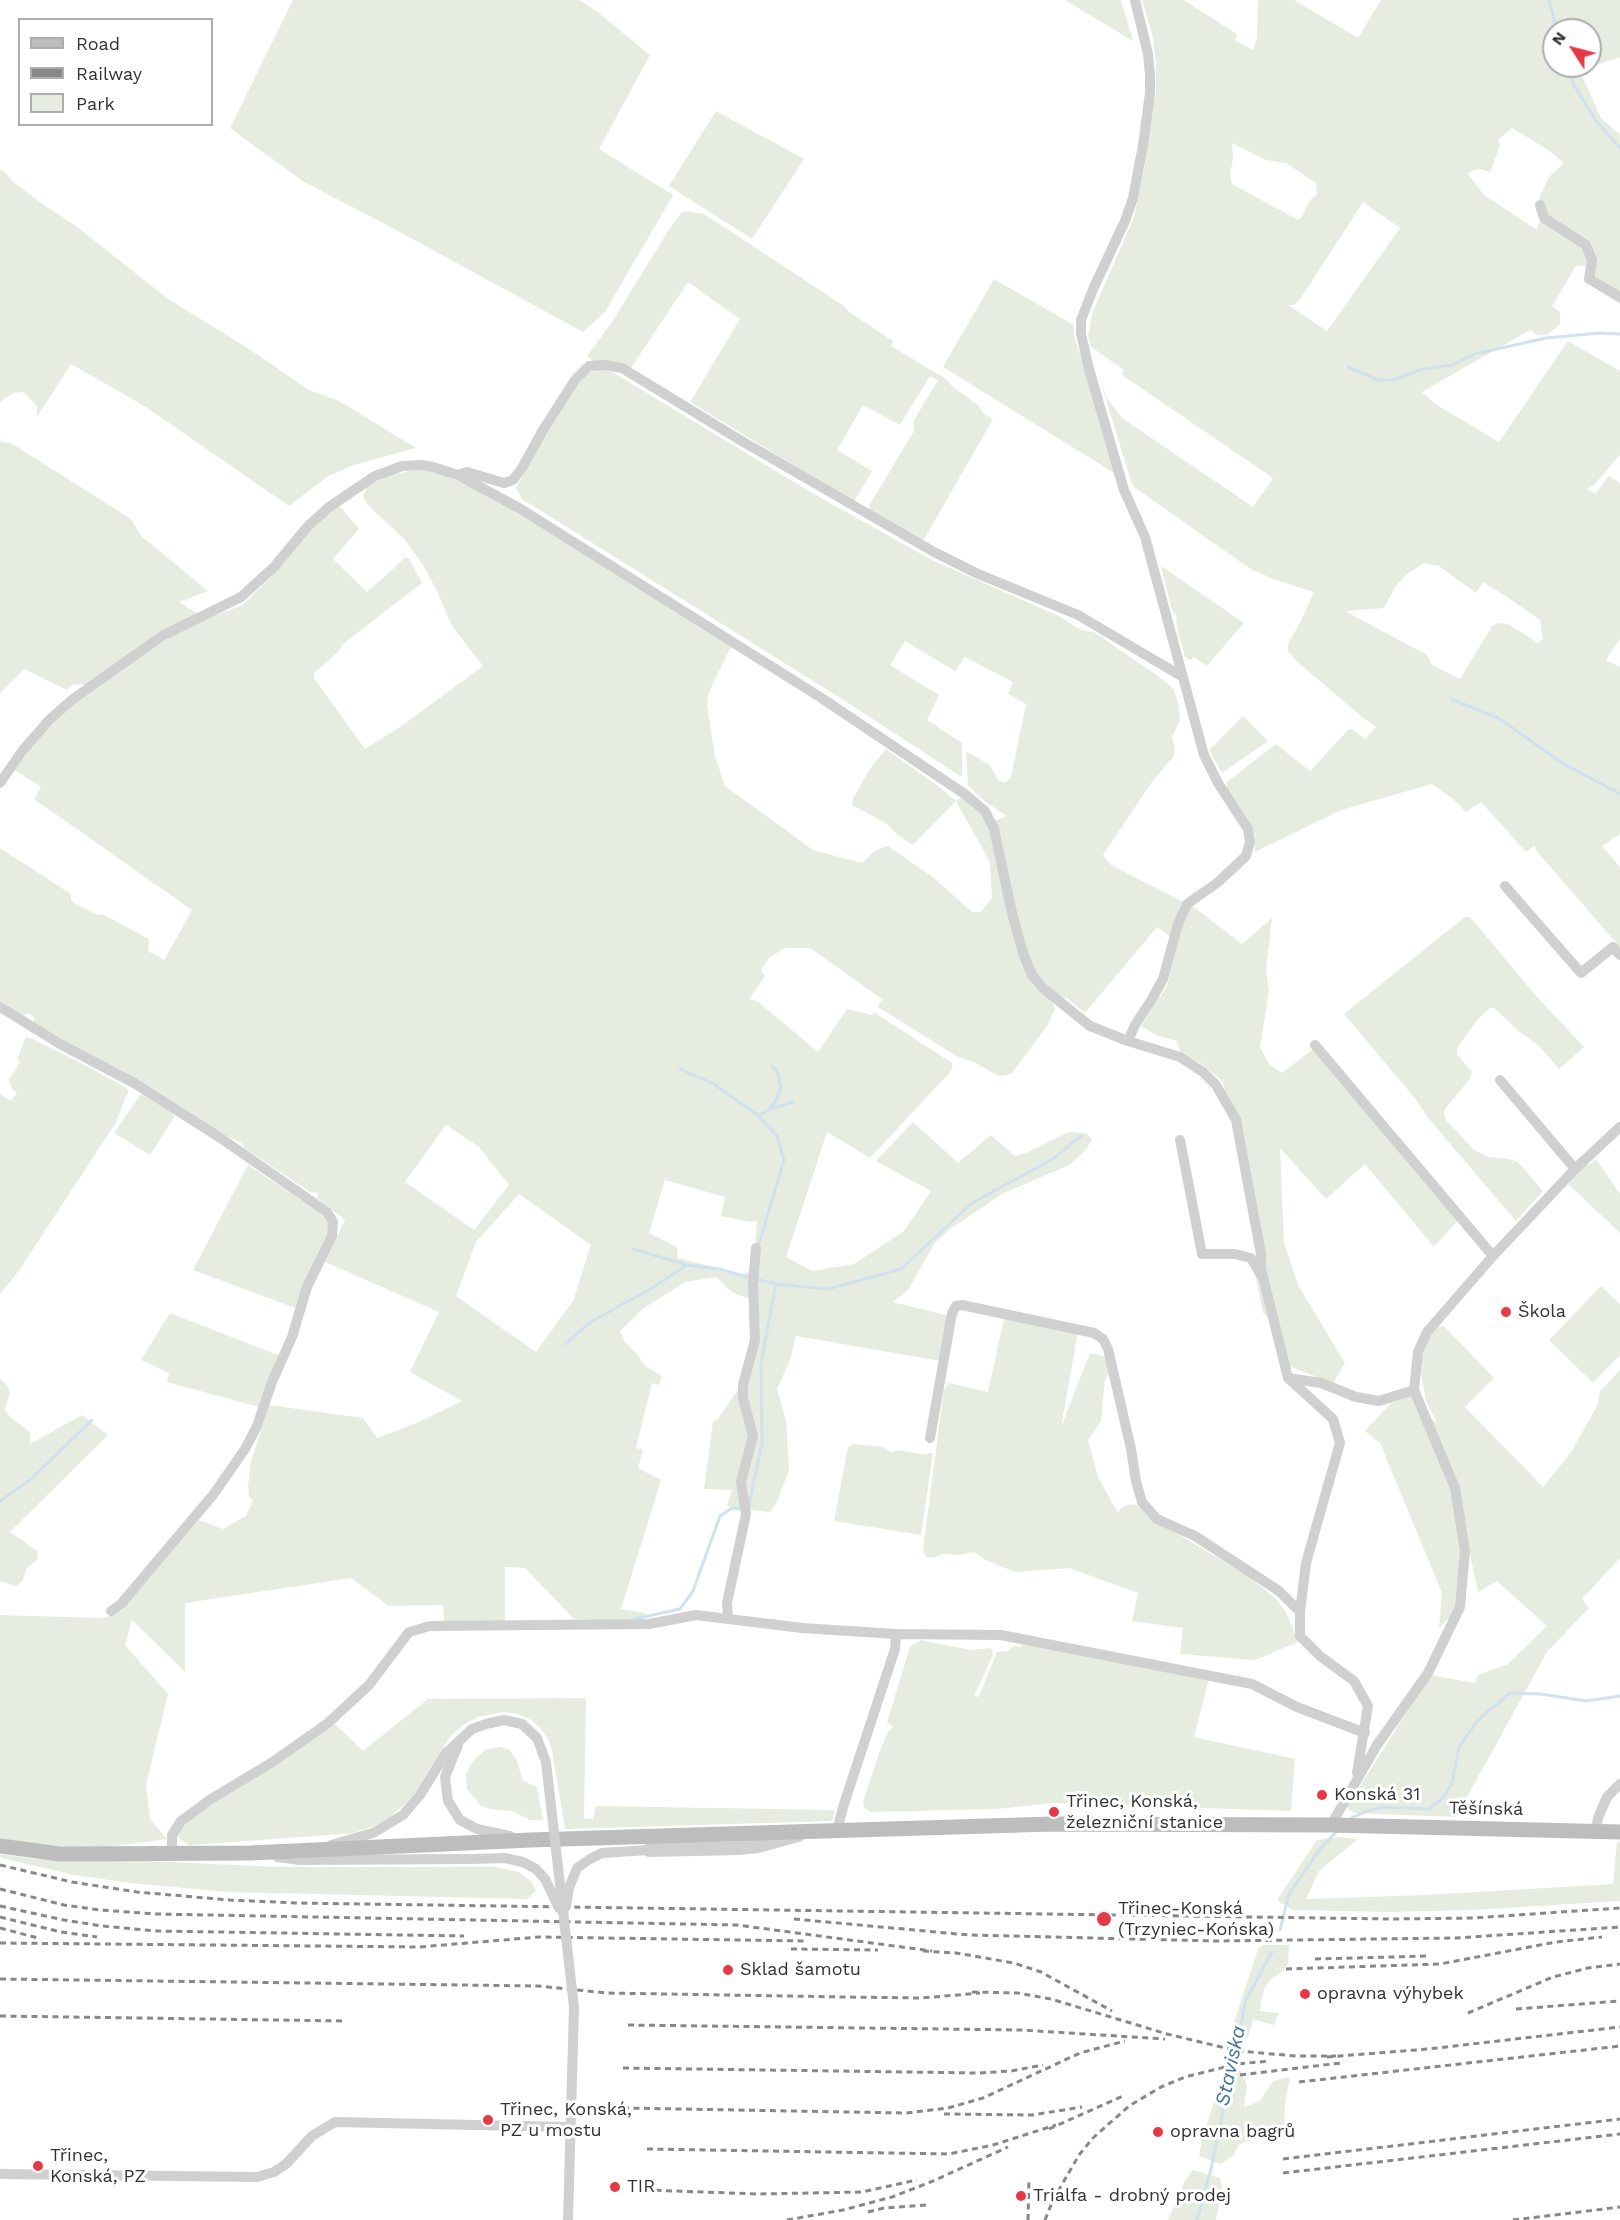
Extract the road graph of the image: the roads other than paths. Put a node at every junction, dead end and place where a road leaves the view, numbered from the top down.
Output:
1 (1135, 0) edge
2 (1540, 205) dead end
3 (1620, 297) edge
4 (458, 475) junction
5 (1184, 677) junction
6 (0, 783) edge
7 (1504, 886) dead end
8 (1620, 955) edge
9 (0, 1007) edge
10 (1128, 1041) junction
11 (1315, 1045) dead end
12 (1500, 1080) dead end
13 (1620, 1127) edge
14 (1180, 1140) dead end
15 (1575, 1169) junction
16 (756, 1248) dead end
17 (1493, 1256) junction
18 (1263, 1278) junction
19 (1288, 1378) junction
20 (1414, 1390) junction
21 (930, 1438) dead end
22 (111, 1611) dead end
23 (1300, 1612) junction
24 (728, 1618) junction
25 (896, 1634) junction
26 (1365, 1732) junction
27 (459, 1742) junction
28 (1356, 1779) junction
29 (1620, 1784) edge
30 (1331, 1825) junction
31 (837, 1830) junction
32 (810, 1831) junction
33 (1596, 1831) junction
34 (1620, 1832) edge
35 (530, 1840) junction
36 (0, 1846) edge
37 (314, 1849) junction
38 (649, 1850) joint
39 (250, 1853) junction
40 (171, 1854) junction
41 (564, 1919) junction
42 (571, 2127) junction
43 (0, 2175) edge
44 (568, 2220) edge

1 - 5 street
2 - 3 street
4 - 5 street
4 - 6 street
4 - 10 street
5 - 10 street
7 - 8 street
9 - 22 street
10 - 18 street
11 - 17 street
12 - 15 street
13 - 15 street
14 - 18 street
15 - 17 street
16 - 24 street
17 - 20 street
18 - 19 street
19 - 20 street
19 - 23 street
20 - 28 street
21 - 23 street
23 - 26 street
24 - 25 street
24 - 40 street
25 - 26 street
25 - 31 street
26 - 28 street
27 - 35 street
27 - 37 street
27 - 41 street, bridge
28 - 30 street
29 - 33 street
30 - 31 main road, Těšínská
30 - 33 main road, Těšínská
31 - 32 main road, Těšínská
32 - 35 main road, Těšínská
32 - 38 street
33 - 34 main road, Těšínská
35 - 37 main road, Těšínská
36 - 40 main road, Těšínská
37 - 39 main road, Těšínská
38 - 41 street, bridge
39 - 40 main road, Těšínská
39 - 41 street, bridge
41 - 42 street, bridge
42 - 43 street
42 - 44 street

